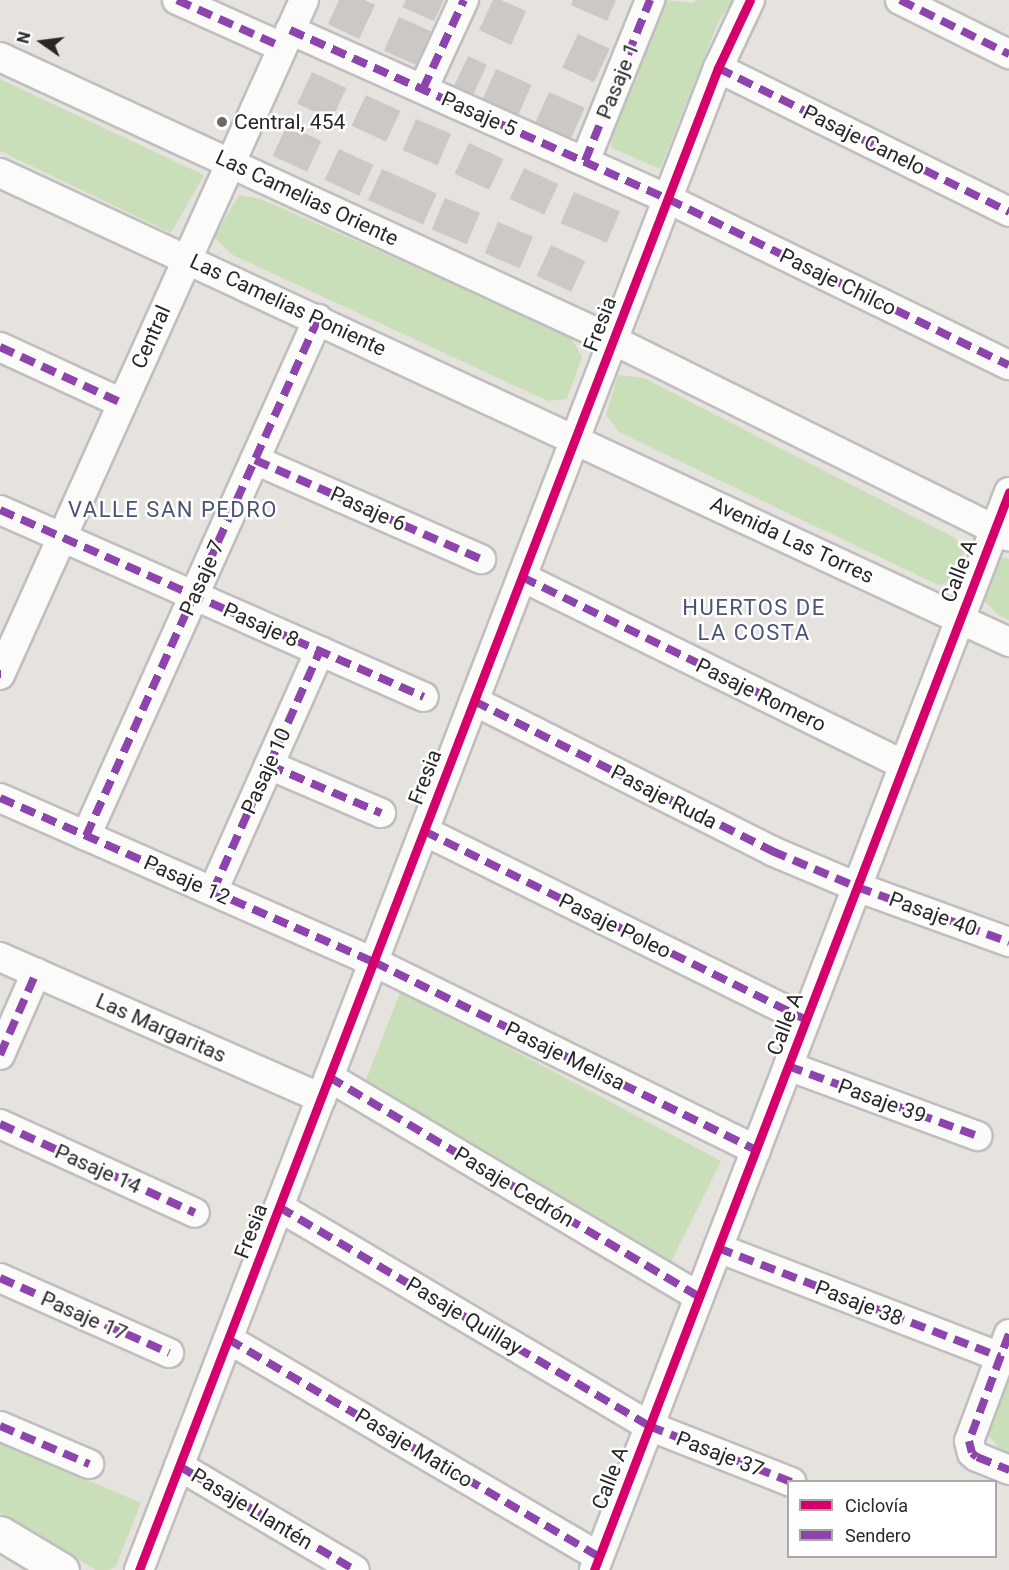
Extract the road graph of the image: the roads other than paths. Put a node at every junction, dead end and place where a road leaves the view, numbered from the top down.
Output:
1 (177, 0) edge
2 (304, 0) edge
3 (464, 0) edge
4 (650, 0) edge
5 (750, 0) edge
6 (900, 0) edge
7 (286, 39) junction
8 (1009, 54) edge
9 (0, 57) edge
10 (718, 68) junction
11 (423, 89) junction
12 (585, 161) junction
13 (230, 163) junction
14 (0, 173) edge
15 (668, 198) junction
16 (1009, 212) edge
17 (187, 259) junction
18 (318, 320) junction
19 (613, 340) junction
20 (0, 347) edge
21 (1009, 364) edge
22 (122, 403) junction
23 (575, 438) junction
24 (255, 459) junction
25 (1009, 492) edge
26 (0, 510) edge
27 (1002, 534) edge
28 (62, 538) junction
29 (481, 559) dead end
30 (522, 577) junction
31 (194, 596) junction
32 (960, 619) junction
33 (1009, 642) edge
34 (320, 651) junction
35 (0, 675) edge
36 (424, 697) dead end
37 (474, 701) junction
38 (269, 765) junction
39 (904, 765) junction
40 (0, 798) edge
41 (381, 813) dead end
42 (424, 831) junction
43 (86, 836) junction
44 (857, 887) junction
45 (213, 891) junction
46 (1009, 942) edge
47 (0, 957) edge
48 (374, 962) junction
49 (36, 973) junction
50 (806, 1020) junction
51 (0, 1055) edge
52 (788, 1066) junction
53 (325, 1088) junction
54 (0, 1124) edge
55 (977, 1136) dead end
56 (756, 1150) junction
57 (279, 1207) junction
58 (195, 1213) dead end
59 (718, 1248) junction
60 (0, 1278) edge
61 (699, 1297) junction
62 (228, 1339) junction
63 (1005, 1345) edge
64 (169, 1353) dead end
65 (0, 1426) edge
66 (649, 1426) junction
67 (89, 1464) dead end
68 (180, 1466) junction
69 (1009, 1470) edge
70 (787, 1480) edge
71 (0, 1533) edge
72 (596, 1563) edge
73 (62, 1570) edge
74 (139, 1570) edge
75 (355, 1570) edge

1 - 7 street, Pasaje 5
2 - 7 street, Central
3 - 11 street
4 - 12 street, Pasaje 1
5 - 10 street, Fresia
6 - 8 street
7 - 11 street, Pasaje 5
7 - 13 street, Central
9 - 13 street, Las Camelias Oriente
10 - 15 street, Fresia
10 - 16 street, Pasaje Canelo
11 - 12 street, Pasaje 5
12 - 15 street, Pasaje 5
13 - 17 street, Central
13 - 19 street, Las Camelias Oriente
14 - 17 street, Las Camelias Poniente
15 - 19 street, Fresia
15 - 21 street, Pasaje Chilco
17 - 18 street, Las Camelias Poniente
17 - 22 street, Central
18 - 23 street, Las Camelias Poniente
18 - 24 street, Pasaje 7
19 - 23 street, Fresia
19 - 27 street
20 - 22 street
22 - 28 street, Central
23 - 30 street, Fresia
23 - 32 street, Avenida Las Torres
24 - 29 street, Pasaje 6
24 - 31 street, Pasaje 7
25 - 27 street, Calle A
26 - 28 street, Pasaje 8
27 - 32 street, Calle A
28 - 31 street, Pasaje 8
28 - 35 street, Central
30 - 37 street, Fresia
30 - 39 street, Pasaje Romero
31 - 34 street, Pasaje 8
31 - 43 street, Pasaje 7
32 - 33 street, Avenida Las Torres
32 - 39 street, Calle A
34 - 36 street, Pasaje 8
34 - 38 street, Pasaje 10
37 - 42 street, Fresia
37 - 44 street, Pasaje Ruda
38 - 41 street
38 - 45 street, Pasaje 10
39 - 44 street, Calle A
40 - 43 street, Pasaje 12
42 - 48 street, Fresia
42 - 50 street, Pasaje Poleo
43 - 45 street, Pasaje 12
44 - 46 street, Pasaje 40
44 - 50 street, Calle A
45 - 48 street, Pasaje 12
47 - 49 street, Las Margaritas
48 - 53 street, Fresia
48 - 56 street, Pasaje Melisa
49 - 51 street
49 - 53 street, Las Margaritas
50 - 52 street, Calle A
52 - 55 street, Pasaje 39
52 - 56 street, Calle A
53 - 57 street, Fresia
53 - 61 street, Pasaje Cedrón
54 - 58 street, Pasaje 14
56 - 59 street, Calle A
57 - 62 street, Fresia
57 - 66 street, Pasaje Quillay
59 - 61 street, Calle A
59 - 63 street, Pasaje 38
60 - 64 street, Pasaje 17
61 - 66 street, Calle A
62 - 68 street, Fresia
62 - 72 street, Pasaje Matico
63 - 69 street
65 - 67 street
66 - 70 street, Pasaje 37
66 - 72 street, Calle A
68 - 74 street, Fresia
68 - 75 street, Pasaje Llantén
71 - 73 street

